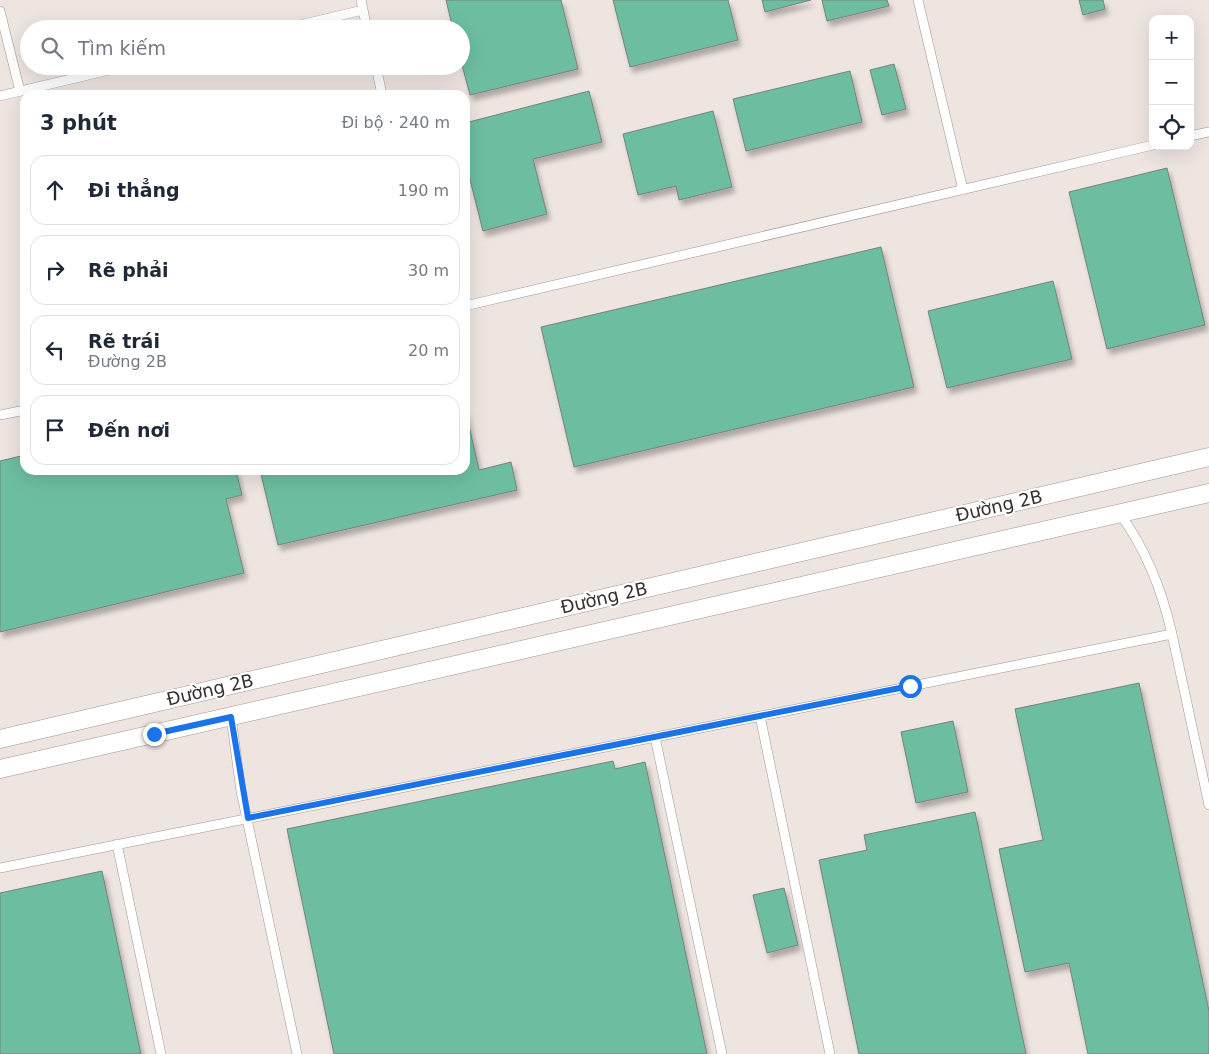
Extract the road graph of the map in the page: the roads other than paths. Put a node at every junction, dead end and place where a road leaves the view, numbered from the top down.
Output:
1 (361, 0) edge
2 (918, 0) edge
3 (363, 10) junction
4 (0, 11) edge
5 (321, 20) edge
6 (365, 20) edge
7 (89, 75) edge
8 (378, 75) edge
9 (28, 90) edge
10 (381, 90) edge
11 (20, 92) joint
12 (0, 96) edge
13 (1209, 132) edge
14 (1194, 135) edge
15 (1149, 146) edge
16 (963, 190) junction
17 (470, 305) edge
18 (20, 411) edge
19 (0, 415) edge
20 (1209, 457) edge
21 (1209, 493) edge
22 (1120, 514) junction
23 (1172, 634) junction
24 (760, 716) junction
25 (231, 717) junction
26 (655, 737) junction
27 (0, 740) edge
28 (0, 769) edge
29 (1209, 805) edge
30 (248, 818) junction
31 (117, 844) junction
32 (0, 868) edge
33 (160, 1054) edge
34 (297, 1054) edge
35 (722, 1054) edge
36 (830, 1054) edge

1 - 3 lane
2 - 16 lane
3 - 5 lane
3 - 6 lane
4 - 11 lane
7 - 9 lane
8 - 10 lane
11 - 12 lane
13 - 14 lane
15 - 16 lane
16 - 17 lane
18 - 19 lane
20 - 27 street, Đường 2B
21 - 22 street, Đường 2B
22 - 23 lane
22 - 25 street, Đường 2B
23 - 24 lane
23 - 29 lane
24 - 26 lane
24 - 36 lane
25 - 28 street, Đường 2B
25 - 30 lane
26 - 30 lane
26 - 35 lane
30 - 31 lane
30 - 34 lane
31 - 32 lane
31 - 33 lane

